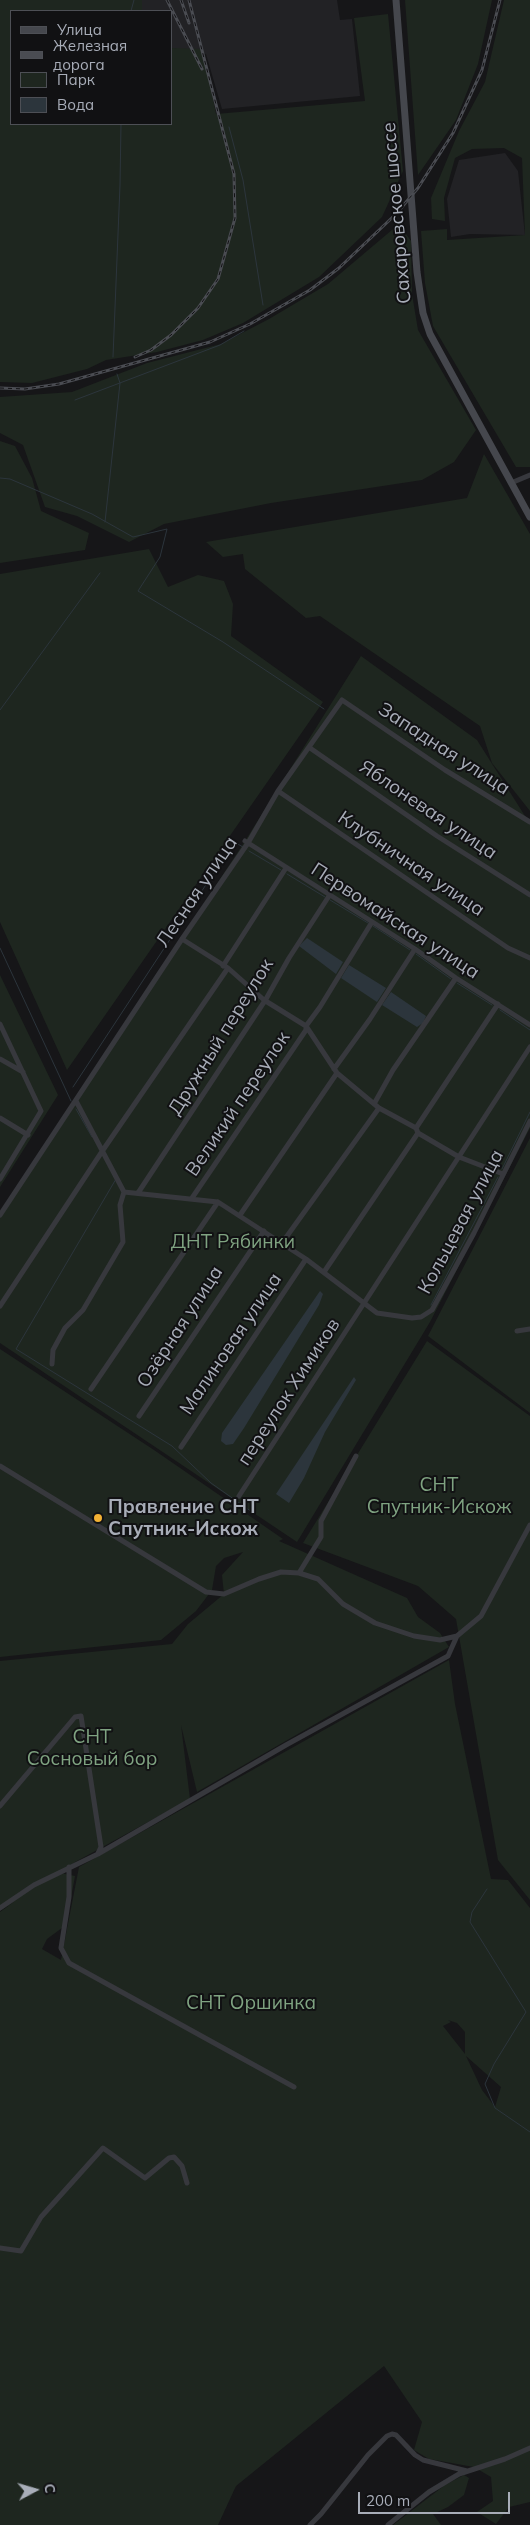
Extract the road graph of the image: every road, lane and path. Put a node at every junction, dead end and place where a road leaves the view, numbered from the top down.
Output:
1 (396, 0) edge
2 (530, 475) edge
3 (511, 483) junction
4 (530, 517) edge
5 (342, 700) joint
6 (310, 748) junction
7 (278, 791) junction
8 (530, 822) edge
9 (246, 842) junction
10 (286, 868) junction
11 (530, 895) edge
12 (329, 896) junction
13 (372, 922) junction
14 (182, 939) junction
15 (415, 949) junction
16 (530, 958) edge
17 (225, 967) junction
18 (456, 978) junction
19 (266, 999) junction
20 (498, 1004) junction
21 (0, 1024) edge
22 (530, 1025) edge
23 (306, 1026) junction
24 (530, 1047) edge
25 (0, 1059) edge
26 (335, 1071) junction
27 (24, 1073) junction
28 (76, 1100) junction
29 (377, 1106) junction
30 (0, 1118) edge
31 (530, 1121) edge
32 (417, 1131) junction
33 (28, 1135) junction
34 (103, 1150) junction
35 (459, 1157) junction
36 (503, 1174) junction
37 (0, 1178) edge
38 (124, 1192) junction
39 (138, 1193) junction
40 (192, 1198) junction
41 (218, 1202) junction
42 (0, 1215) edge
43 (240, 1216) junction
44 (264, 1231) junction
45 (282, 1243) junction
46 (306, 1260) junction
47 (324, 1272) junction
48 (364, 1305) junction
49 (0, 1306) edge
50 (530, 1329) edge
51 (516, 1331) dead end
52 (52, 1364) dead end
53 (91, 1389) dead end
54 (139, 1416) dead end
55 (180, 1446) dead end
56 (356, 1456) dead end
57 (0, 1466) edge
58 (239, 1496) dead end
59 (530, 1525) edge
60 (299, 1572) junction
61 (457, 1636) junction
62 (0, 1806) edge
63 (98, 1854) junction
64 (69, 1867) junction
65 (0, 1908) edge
66 (294, 2087) dead end
67 (187, 2183) dead end
68 (0, 2248) edge
69 (530, 2448) edge
70 (467, 2471) junction
71 (310, 2525) edge
72 (388, 2525) edge

1 - 3 main road, Сахаровское шоссе
2 - 3 street
3 - 4 main road, Сахаровское шоссе
5 - 6 street, Лесная улица
5 - 8 street, Западная улица
6 - 7 street, Лесная улица
6 - 11 street, Яблоневая улица
7 - 9 street, Лесная улица
7 - 16 street, Клубничная улица
9 - 10 street, Первомайская улица
9 - 14 street, Лесная улица
10 - 12 street, Первомайская улица
10 - 17 street
12 - 13 street, Первомайская улица
12 - 19 street, Дружный переулок
13 - 15 street, Первомайская улица
13 - 23 street, Великий переулок
14 - 17 street
14 - 28 street, Лесная улица
15 - 18 street, Первомайская улица
15 - 26 street
17 - 19 street
17 - 34 street
18 - 20 street, Первомайская улица
18 - 29 street
19 - 23 street
19 - 39 street, Дружный переулок
20 - 22 street, Первомайская улица
20 - 32 street
21 - 27 street
23 - 26 street
23 - 40 street, Великий переулок
24 - 35 street, переулок Химиков
25 - 27 street
26 - 29 street
26 - 43 street
27 - 33 street
28 - 34 street
28 - 42 street, Лесная улица
29 - 32 street
29 - 45 street
30 - 33 street
31 - 36 street, Кольцевая улица
32 - 35 street
32 - 47 street
33 - 37 street
34 - 38 street
34 - 49 street
35 - 36 street
35 - 48 street, переулок Химиков
36 - 48 street, Кольцевая улица
38 - 39 street, Кольцевая улица
38 - 52 street
39 - 40 street, Кольцевая улица
40 - 41 street, Кольцевая улица
41 - 43 street, Кольцевая улица
41 - 53 street
43 - 44 street, Кольцевая улица
44 - 45 street, Кольцевая улица
44 - 54 street, Озёрная улица
45 - 46 street, Кольцевая улица
46 - 47 street, Кольцевая улица
46 - 55 street, Малиновая улица
47 - 48 street, Кольцевая улица
48 - 58 street, переулок Химиков
50 - 51 street
56 - 60 street
57 - 60 street
59 - 61 street
60 - 61 street
61 - 63 street
62 - 63 street
63 - 64 street
64 - 65 street
64 - 66 street
67 - 68 street
69 - 70 street
70 - 71 street
70 - 72 street

